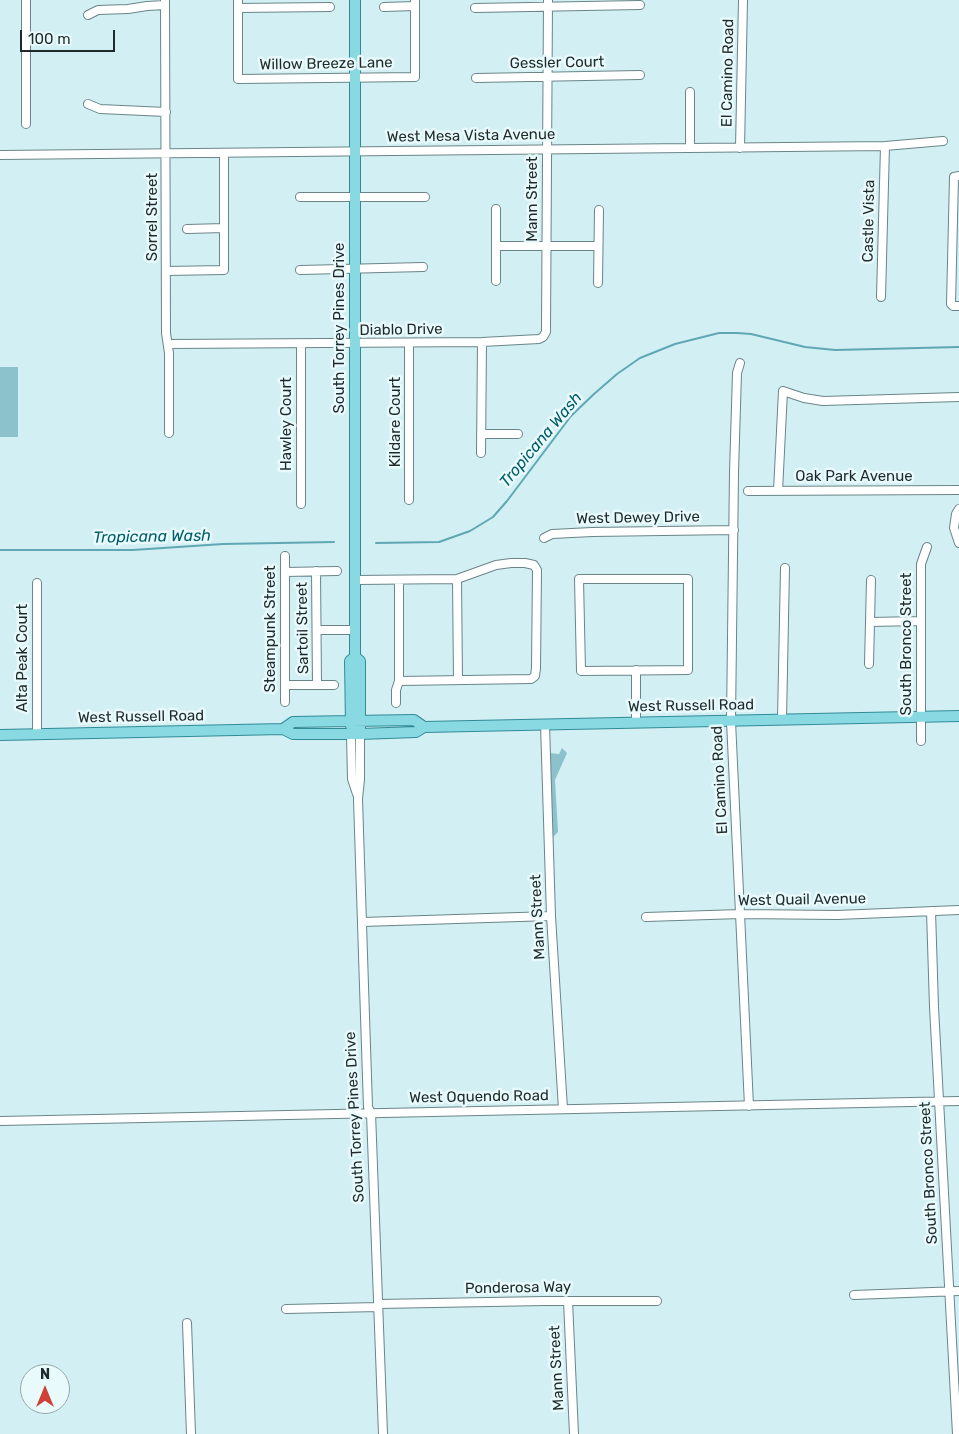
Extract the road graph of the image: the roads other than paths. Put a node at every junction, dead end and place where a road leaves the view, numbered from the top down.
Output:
1 (26, 0) edge
2 (355, 0) edge
3 (743, 0) edge
4 (165, 2) edge
5 (415, 3) edge
6 (548, 3) edge
7 (238, 4) edge
8 (640, 5) dead end
9 (330, 7) dead end
10 (384, 7) dead end
11 (475, 8) dead end
12 (88, 15) dead end
13 (640, 75) dead end
14 (548, 77) junction
15 (355, 78) junction
16 (476, 78) dead end
17 (690, 92) dead end
18 (88, 104) dead end
19 (166, 112) junction
20 (26, 124) dead end
21 (943, 141) dead end
22 (885, 146) junction
23 (690, 148) junction
24 (740, 148) junction
25 (547, 149) junction
26 (355, 152) junction
27 (224, 153) junction
28 (166, 154) junction
29 (0, 155) edge
30 (959, 176) edge
31 (300, 197) dead end
32 (355, 197) junction
33 (425, 197) dead end
34 (496, 209) dead end
35 (599, 210) dead end
36 (224, 228) junction
37 (187, 229) dead end
38 (496, 246) junction
39 (547, 246) junction
40 (598, 246) junction
41 (423, 267) dead end
42 (355, 268) junction
43 (300, 270) dead end
44 (166, 271) junction
45 (496, 282) dead end
46 (598, 283) dead end
47 (881, 297) dead end
48 (959, 306) edge
49 (543, 337) joint
50 (482, 342) junction
51 (409, 343) junction
52 (168, 344) junction
53 (301, 344) junction
54 (355, 344) junction
55 (740, 363) dead end
56 (959, 396) edge
57 (169, 433) dead end
58 (481, 434) junction
59 (518, 434) dead end
60 (481, 453) dead end
61 (959, 490) edge
62 (778, 491) junction
63 (748, 492) dead end
64 (409, 500) dead end
65 (301, 504) dead end
66 (959, 509) edge
67 (957, 527) edge
68 (734, 530) junction
69 (544, 538) dead end
70 (959, 543) edge
71 (927, 547) dead end
72 (285, 556) dead end
73 (785, 568) dead end
74 (316, 571) junction
75 (337, 571) dead end
76 (285, 572) junction
77 (457, 579) junction
78 (355, 580) junction
79 (399, 580) junction
80 (871, 580) dead end
81 (37, 582) dead end
82 (920, 621) junction
83 (870, 622) junction
84 (317, 630) junction
85 (355, 630) junction
86 (869, 664) dead end
87 (636, 670) junction
88 (458, 680) junction
89 (399, 681) junction
90 (285, 685) junction
91 (317, 685) junction
92 (334, 685) dead end
93 (285, 702) dead end
94 (396, 703) dead end
95 (959, 716) edge
96 (920, 717) junction
97 (782, 720) junction
98 (355, 721) junction
99 (732, 721) junction
100 (636, 722) junction
101 (545, 724) junction
102 (424, 727) junction
103 (283, 729) junction
104 (37, 734) junction
105 (356, 734) junction
106 (0, 735) edge
107 (921, 741) dead end
108 (959, 910) edge
109 (932, 911) junction
110 (741, 914) junction
111 (551, 916) junction
112 (646, 917) dead end
113 (362, 922) junction
114 (939, 1102) junction
115 (959, 1102) edge
116 (749, 1106) junction
117 (563, 1109) junction
118 (371, 1113) junction
119 (0, 1121) edge
120 (959, 1291) edge
121 (950, 1292) junction
122 (854, 1295) dead end
123 (568, 1301) junction
124 (657, 1301) dead end
125 (378, 1306) junction
126 (286, 1309) dead end
127 (187, 1323) dead end
128 (191, 1434) edge
129 (383, 1434) edge
130 (574, 1434) edge
131 (957, 1434) edge

1 - 20 street
2 - 15 main road, South Torrey Pines Drive
3 - 24 street, El Camino Road
4 - 12 street
4 - 19 street, Sorrel Street
5 - 10 street
5 - 15 street, Willow Breeze Lane
6 - 8 street
6 - 11 street
6 - 14 street, Mann Street
7 - 9 street
7 - 15 street, Willow Breeze Lane
13 - 14 street, Gessler Court
14 - 16 street, Gessler Court
14 - 25 street, Mann Street
15 - 26 main road, South Torrey Pines Drive
17 - 23 street
18 - 19 street
19 - 28 street, Sorrel Street
21 - 22 street, West Mesa Vista Avenue
22 - 24 street, West Mesa Vista Avenue
22 - 47 street, Castle Vista
23 - 24 street, West Mesa Vista Avenue
23 - 25 street, West Mesa Vista Avenue
25 - 26 street, West Mesa Vista Avenue
25 - 39 street, Mann Street
26 - 27 street, West Mesa Vista Avenue
26 - 32 main road, South Torrey Pines Drive
27 - 28 street, West Mesa Vista Avenue
27 - 36 street
28 - 29 street, West Mesa Vista Avenue
28 - 44 street, Sorrel Street
30 - 48 street
31 - 32 street
32 - 33 street
32 - 42 main road, South Torrey Pines Drive
34 - 38 street
35 - 40 street
36 - 37 street
36 - 44 street
38 - 39 street
38 - 45 street
39 - 40 street
39 - 49 street, Mann Street
40 - 46 street
41 - 42 street
42 - 43 street
42 - 54 main road, South Torrey Pines Drive
44 - 52 street, Sorrel Street
49 - 50 street, Diablo Drive
50 - 51 street, Diablo Drive
50 - 58 street
51 - 54 street, Diablo Drive
51 - 64 street, Kildare Court
52 - 53 street, Diablo Drive
52 - 57 street, Sorrel Street
53 - 54 street, Diablo Drive
53 - 65 street, Hawley Court
54 - 78 main road, South Torrey Pines Drive
55 - 68 street, El Camino Road
56 - 62 street
58 - 59 street
58 - 60 street
61 - 62 street, Oak Park Avenue
62 - 63 street, Oak Park Avenue
66 - 67 street
67 - 70 street
68 - 69 street, West Dewey Drive
68 - 99 street, El Camino Road
71 - 82 street, South Bronco Street
72 - 76 street, Steampunk Street
73 - 97 street
74 - 75 street
74 - 76 street
74 - 84 street, Sartoil Street
76 - 90 street, Steampunk Street
77 - 79 street
77 - 88 street
77 - 88 street
78 - 79 street
78 - 85 main road, South Torrey Pines Drive
79 - 89 street
80 - 83 street
81 - 104 street, Alta Peak Court
82 - 83 street
82 - 96 street, South Bronco Street
83 - 86 street
84 - 85 street
84 - 91 street, Sartoil Street
85 - 98 main road, South Torrey Pines Drive
87 - 87 street
87 - 100 street
88 - 89 street
89 - 94 street
90 - 91 street
90 - 93 street, Steampunk Street
91 - 92 street
95 - 96 main road, West Russell Road
96 - 97 main road, West Russell Road
96 - 107 street, South Bronco Street
97 - 99 main road, West Russell Road
98 - 102 main road, West Russell Road
98 - 103 main road, West Russell Road
98 - 105 main road, South Torrey Pines Drive
99 - 100 main road, West Russell Road
99 - 110 street, El Camino Road
100 - 101 main road, West Russell Road
101 - 102 main road, West Russell Road
101 - 111 street, Mann Street
102 - 105 main road, West Russell Road
103 - 104 main road, West Russell Road
103 - 105 main road, West Russell Road
104 - 106 main road, West Russell Road
105 - 113 street, South Torrey Pines Drive
108 - 109 street, West Quail Avenue
109 - 110 street, West Quail Avenue
109 - 114 street, South Bronco Street
110 - 112 street, West Quail Avenue
110 - 116 street, El Camino Road
111 - 113 street
111 - 117 street, Mann Street
113 - 118 street, South Torrey Pines Drive
114 - 115 street, West Oquendo Road
114 - 116 street, West Oquendo Road
114 - 121 street, South Bronco Street
116 - 117 street, West Oquendo Road
117 - 118 street, West Oquendo Road
118 - 119 street, West Oquendo Road
118 - 125 street, South Torrey Pines Drive
120 - 121 street
121 - 122 street
121 - 131 street, South Bronco Street
123 - 124 street, Ponderosa Way
123 - 125 street, Ponderosa Way
123 - 130 street, Mann Street
125 - 126 street, Ponderosa Way
125 - 129 street, South Torrey Pines Drive
127 - 128 street

